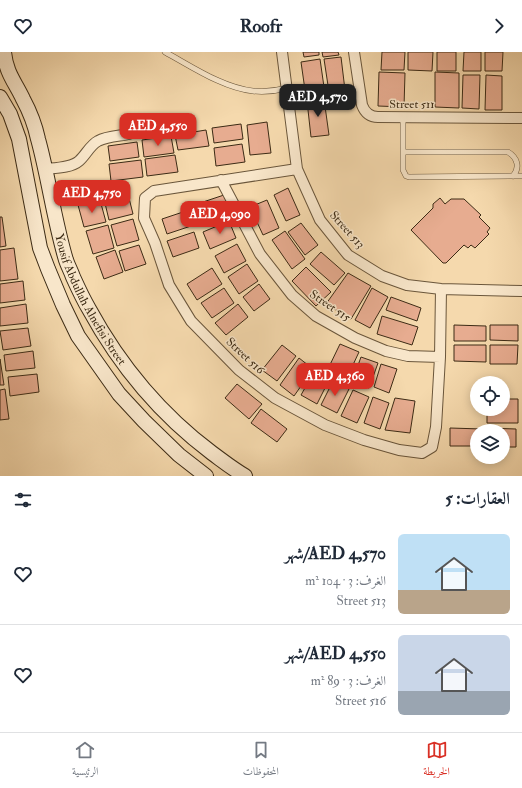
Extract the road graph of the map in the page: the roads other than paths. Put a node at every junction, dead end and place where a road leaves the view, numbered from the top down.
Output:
1 (4, 52) edge
2 (164, 52) edge
3 (282, 52) edge
4 (354, 52) edge
5 (287, 88) junction
6 (0, 97) edge
7 (403, 117) junction
8 (522, 118) edge
9 (129, 134) dead end
10 (403, 152) junction
11 (45, 169) junction
12 (297, 169) junction
13 (513, 176) junction
14 (522, 176) edge
15 (221, 180) junction
16 (441, 289) junction
17 (522, 291) edge
18 (440, 357) junction
19 (206, 476) edge
20 (244, 476) edge

1 - 11 street, Yousif Abdullah Alnefisi Street
2 - 5 lane
3 - 5 street, Street 513
4 - 7 street, Street 511
5 - 12 street, Street 513
6 - 19 street, Yousif Abdullah Alnefisi Street
7 - 8 street, Street 511
7 - 10 lane
9 - 11 street
10 - 13 lane
10 - 13 lane
11 - 20 street, Yousif Abdullah Alnefisi Street
12 - 15 street, Street 516
12 - 16 street, Street 513
13 - 14 lane
15 - 18 street, Street 515
15 - 18 street, Street 516
16 - 17 street, Street 513
16 - 18 street, Street 516

